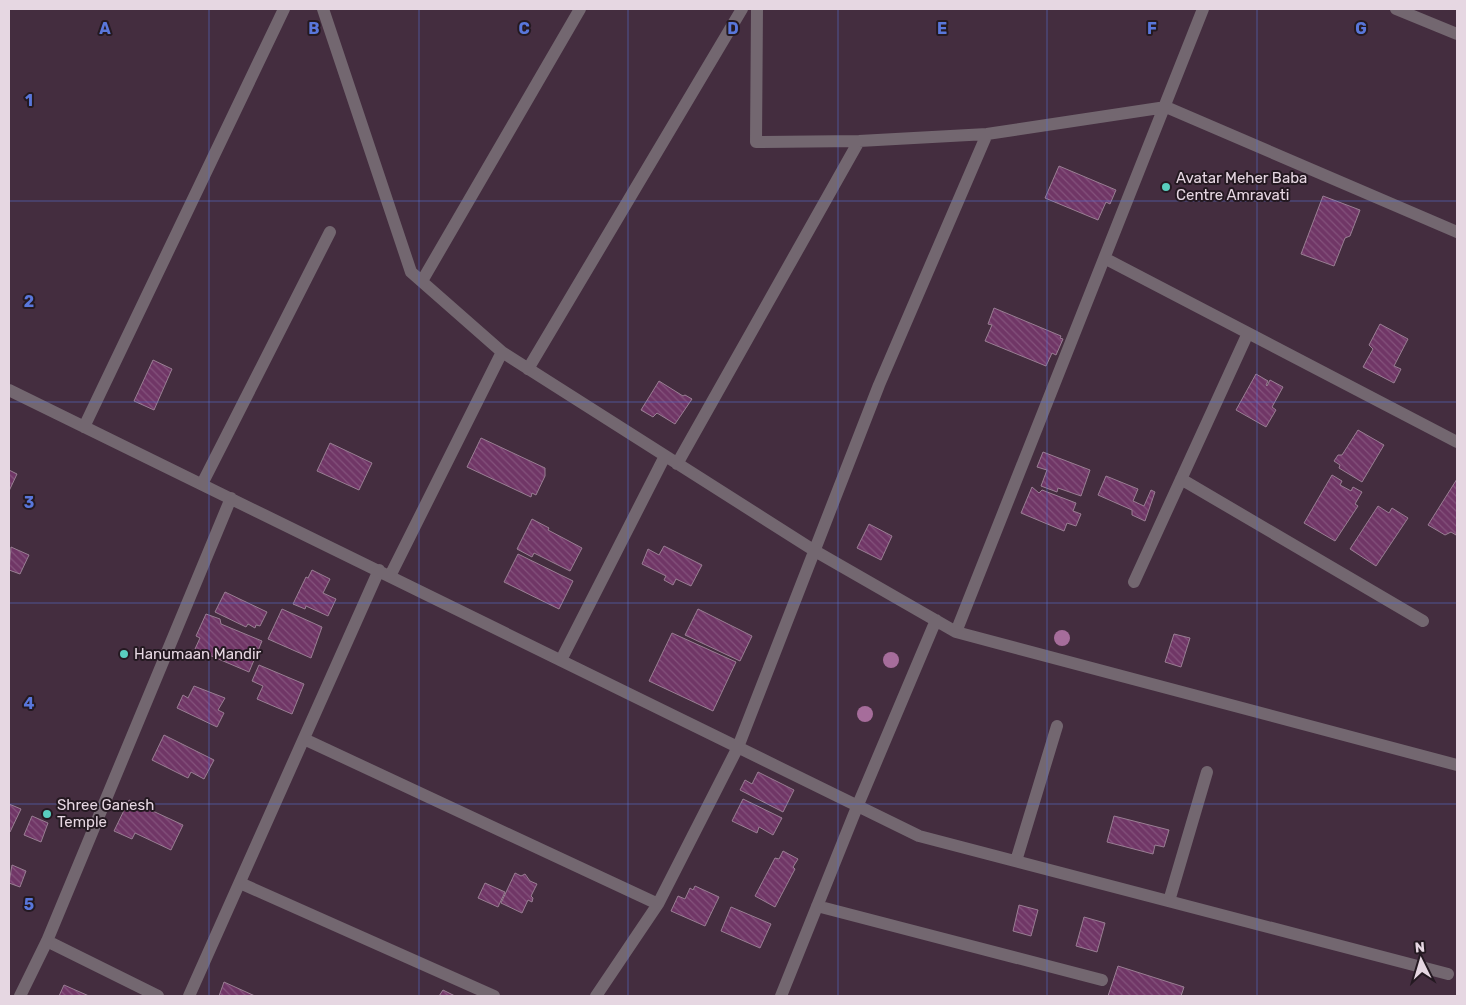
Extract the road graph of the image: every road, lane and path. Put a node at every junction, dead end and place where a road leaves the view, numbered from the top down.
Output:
1 (284, 9) edge
2 (323, 9) edge
3 (580, 9) edge
4 (742, 9) edge
5 (757, 9) edge
6 (1204, 9) edge
7 (1396, 9) edge
8 (1457, 34) edge
9 (1166, 107) junction
10 (987, 134) junction
11 (858, 141) junction
12 (330, 232) dead end
13 (1457, 232) edge
14 (1106, 259) junction
15 (422, 281) junction
16 (1248, 333) junction
17 (502, 352) junction
18 (528, 369) junction
19 (9, 390) edge
20 (84, 426) junction
21 (1457, 442) edge
22 (665, 456) junction
23 (677, 464) junction
24 (1181, 479) junction
25 (202, 484) junction
26 (231, 498) junction
27 (814, 551) junction
28 (385, 573) junction
29 (1134, 582) dead end
30 (936, 620) junction
31 (1423, 622) dead end
32 (956, 632) junction
33 (561, 660) junction
34 (1057, 726) dead end
35 (304, 739) junction
36 (738, 748) junction
37 (1457, 765) edge
38 (1207, 772) dead end
39 (857, 807) junction
40 (1016, 861) junction
41 (240, 883) junction
42 (1169, 901) junction
43 (658, 904) junction
44 (818, 906) junction
45 (47, 941) junction
46 (1448, 974) dead end
47 (1102, 980) dead end
48 (20, 996) edge
49 (158, 996) edge
50 (189, 996) edge
51 (494, 996) edge
52 (596, 996) edge
53 (781, 996) edge

1 - 20 street
2 - 15 street
3 - 15 street
4 - 18 street
5 - 11 street
6 - 9 street
7 - 8 street
9 - 10 street
9 - 13 street
9 - 14 street
10 - 11 street
10 - 27 street
11 - 23 street
12 - 25 street
14 - 16 street
14 - 32 street
15 - 17 street
16 - 21 street
16 - 24 street
17 - 18 street
17 - 28 street
18 - 22 street
19 - 20 street
20 - 25 street
22 - 23 street
22 - 33 street
23 - 27 street
24 - 29 street
24 - 31 street
25 - 26 street
26 - 28 street
26 - 45 street
27 - 30 street
27 - 36 street
28 - 33 street
28 - 35 street
30 - 32 street
30 - 39 street
32 - 37 street
33 - 36 street
34 - 40 street
35 - 41 street
35 - 43 street
36 - 39 street
36 - 43 street
38 - 42 street
39 - 40 street
39 - 44 street
40 - 42 street
41 - 50 street
41 - 51 street
42 - 46 street
43 - 52 street
44 - 47 street
44 - 53 street
45 - 48 street
45 - 49 street

